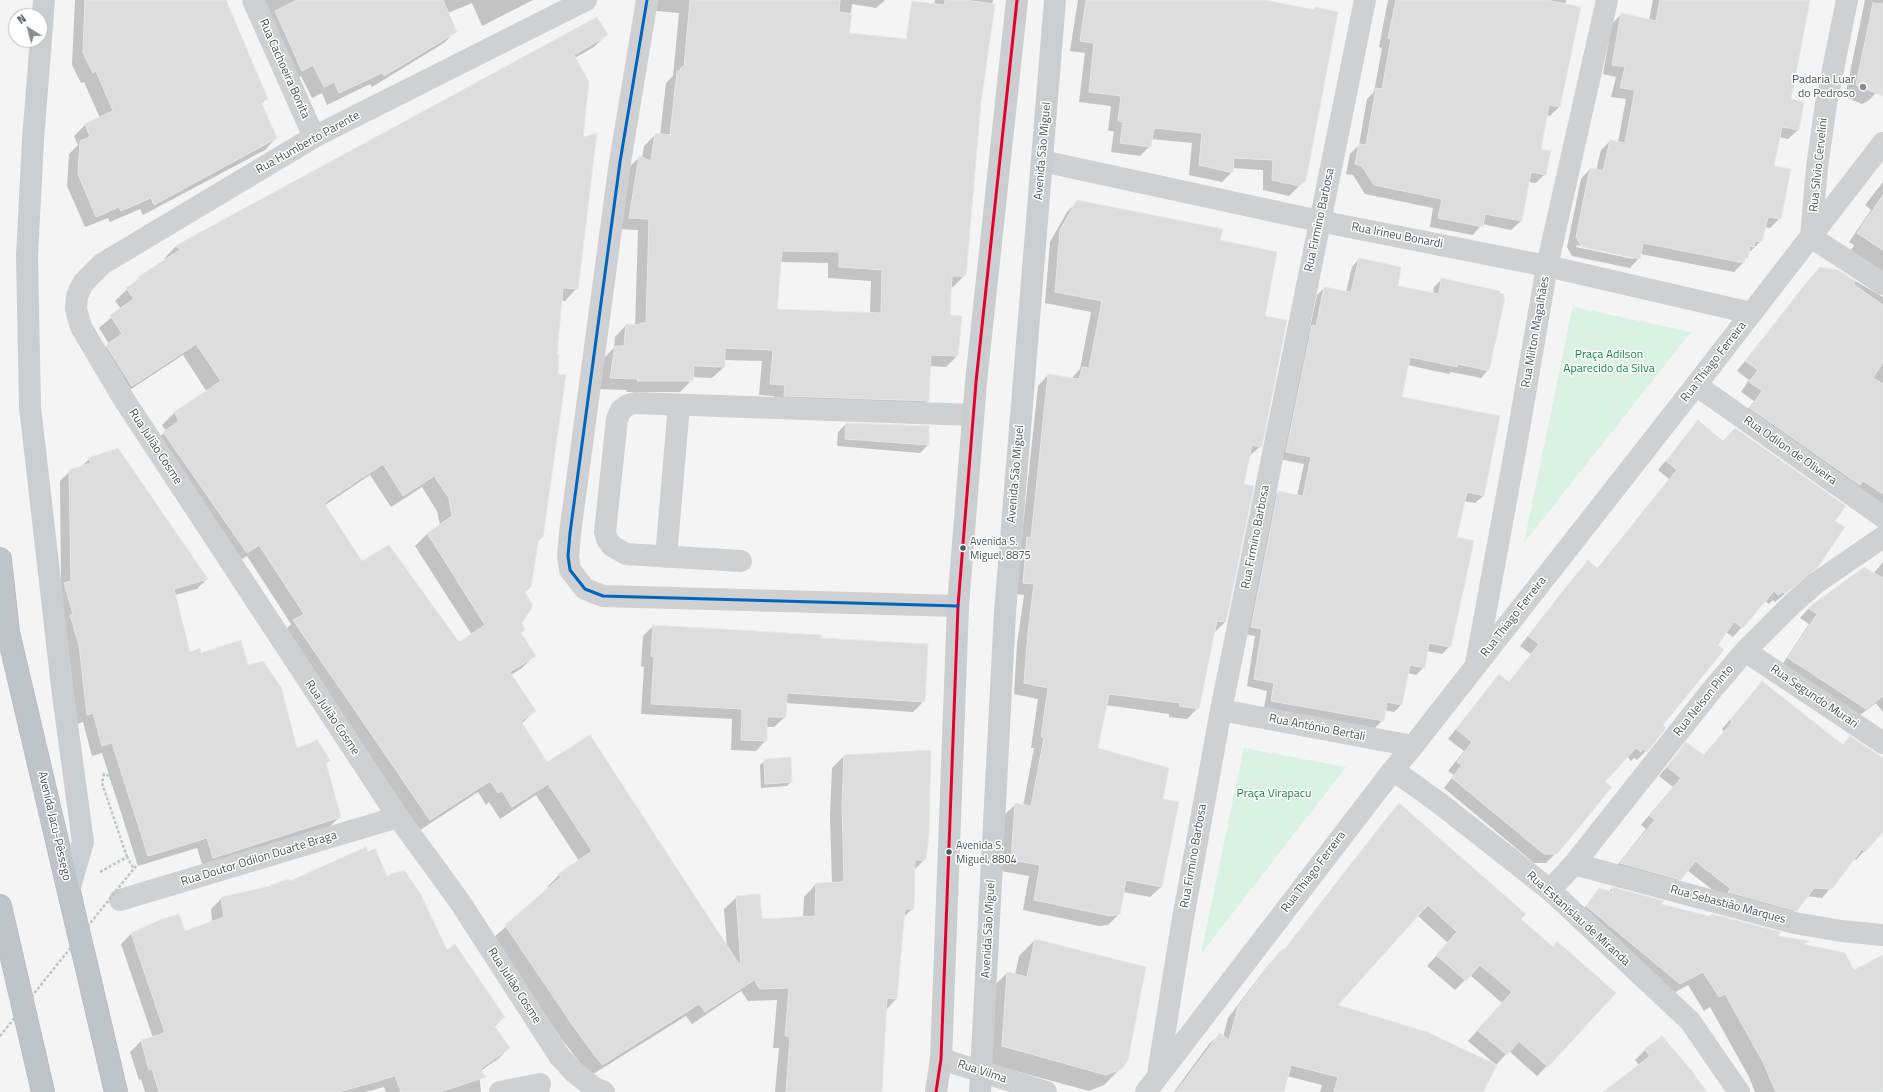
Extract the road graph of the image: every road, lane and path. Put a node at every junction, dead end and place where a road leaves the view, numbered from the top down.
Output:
1 (44, 0) edge
2 (253, 0) edge
3 (586, 0) edge
4 (647, 0) edge
5 (1016, 0) edge
6 (1056, 0) edge
7 (1365, 0) edge
8 (1607, 0) edge
9 (1847, 0) edge
10 (314, 137) junction
11 (1883, 143) edge
12 (1042, 161) junction
13 (1319, 221) junction
14 (1811, 237) junction
15 (1547, 266) junction
16 (1883, 284) edge
17 (1751, 313) junction
18 (80, 327) joint
19 (1696, 385) junction
20 (679, 405) junction
21 (973, 415) junction
22 (1883, 517) edge
23 (1883, 537) edge
24 (666, 557) junction
25 (0, 559) edge
26 (741, 562) dead end
27 (958, 606) junction
28 (1745, 651) junction
29 (1475, 667) junction
30 (1221, 710) junction
31 (1883, 743) edge
32 (1413, 746) junction
33 (1392, 770) junction
34 (398, 817) junction
35 (127, 857) junction
36 (1574, 864) junction
37 (69, 890) junction
38 (1550, 890) junction
39 (144, 893) junction
40 (120, 900) dead end
41 (0, 906) edge
42 (1883, 935) edge
43 (0, 1036) edge
44 (941, 1059) junction
45 (982, 1071) junction
46 (574, 1072) junction
47 (1152, 1084) edge
48 (539, 1088) edge
49 (43, 1092) edge
50 (116, 1092) edge
51 (500, 1092) edge
52 (604, 1092) edge
53 (936, 1092) edge
54 (980, 1092) edge
55 (1046, 1092) edge
56 (1738, 1092) edge

1 - 37 main road
2 - 10 street, Rua Cachoeira Bonita
3 - 10 street, Rua Humberto Parente
4 - 27 street
5 - 21 main road
6 - 12 main road, Avenida São Miguel
7 - 13 street, Rua Firmino Barbosa
8 - 15 street, Rua Milton Magalhães
9 - 14 street, Rua Sílvio Cervelini
10 - 18 street, Rua Humberto Parente
11 - 14 street, Rua Thiago Ferreira
12 - 13 street, Rua Irineu Bonardi
12 - 45 main road, Avenida São Miguel
13 - 15 street, Rua Irineu Bonardi
13 - 30 street, Rua Firmino Barbosa
14 - 16 street
14 - 17 street, Rua Thiago Ferreira
15 - 17 street, Rua Irineu Bonardi
15 - 29 street, Rua Milton Magalhães
17 - 19 street, Rua Thiago Ferreira
18 - 34 street, Rua Julião Cosme
19 - 22 street, Rua Odilon de Oliveira
19 - 29 street, Rua Thiago Ferreira
20 - 21 street
20 - 24 street
20 - 24 street
21 - 27 main road
23 - 28 street, Rua Nelson Pinto
24 - 26 street
25 - 37 highway, Avenida Jacu-Pêssego
27 - 44 main road
28 - 31 street, Rua Segundo Murari
28 - 36 street, Rua Nelson Pinto
29 - 32 street, Rua Thiago Ferreira
30 - 32 street, Rua Antônio Bertali
30 - 47 street, Rua Firmino Barbosa
32 - 33 street, Rua Thiago Ferreira
33 - 38 street, Rua Estanislau de Miranda
33 - 47 street, Rua Thiago Ferreira
34 - 39 street, Rua Doutor Odilon Duarte Braga
34 - 46 street, Rua Julião Cosme
35 - 37 path
35 - 39 path
35 - 43 path, bridge
36 - 38 street, Rua Nelson Pinto
36 - 42 street, Rua Sebastião Marques
37 - 50 highway, Avenida Jacu-Pêssego
38 - 56 street, Rua Estanislau de Miranda
39 - 40 street, Rua Doutor Odilon Duarte Braga
41 - 49 highway
44 - 45 street, Rua Vilma
44 - 53 main road
45 - 54 main road, Avenida São Miguel
45 - 55 street, Rua Vilma
46 - 48 street
46 - 52 street, Rua Julião Cosme
48 - 51 street

